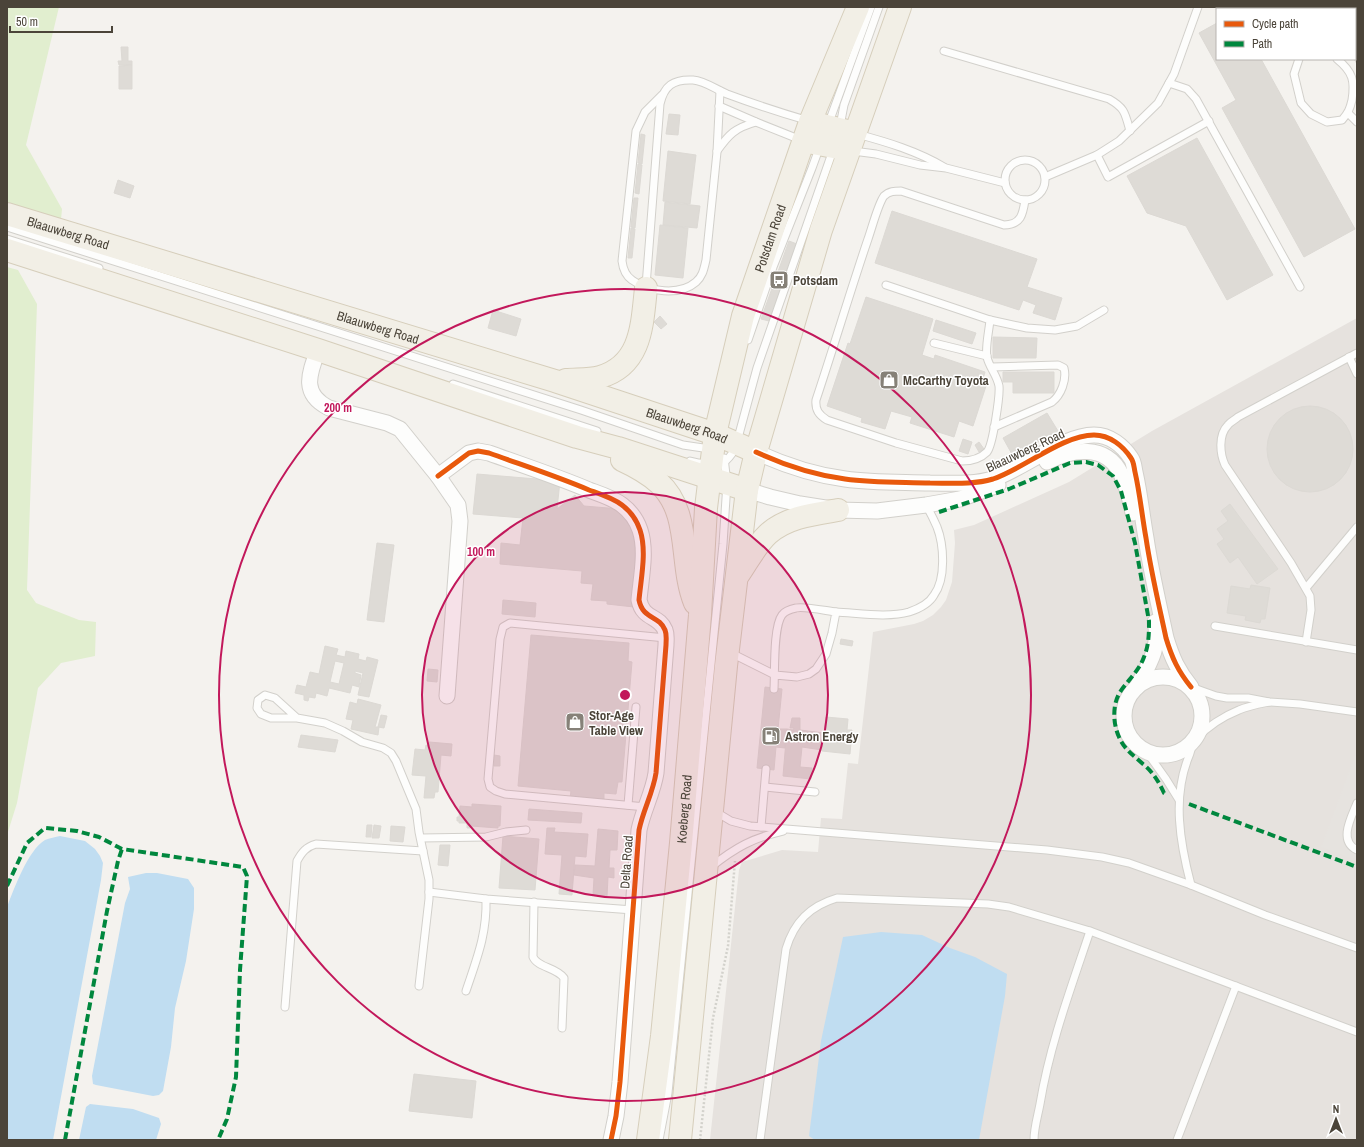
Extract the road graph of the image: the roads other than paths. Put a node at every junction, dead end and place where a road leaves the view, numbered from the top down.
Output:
1 (858, 7) edge
2 (871, 7) edge
3 (878, 7) edge
4 (900, 7) edge
5 (1198, 7) edge
6 (944, 51) dead end
7 (1299, 60) edge
8 (1338, 60) edge
9 (1169, 82) junction
10 (720, 91) junction
11 (662, 95) junction
12 (719, 106) junction
13 (1348, 113) junction
14 (1209, 121) junction
15 (756, 122) junction
16 (1357, 122) edge
17 (1130, 131) junction
18 (830, 137) junction
19 (717, 152) junction
20 (1096, 155) junction
21 (946, 168) junction
22 (1045, 177) junction
23 (1005, 183) junction
24 (1025, 200) junction
25 (7, 214) edge
26 (7, 227) edge
27 (56, 236) junction
28 (7, 239) edge
29 (7, 250) edge
30 (49, 257) junction
31 (103, 270) dead end
32 (886, 285) dead end
33 (1300, 287) dead end
34 (646, 288) junction
35 (1104, 310) dead end
36 (990, 320) junction
37 (934, 343) dead end
38 (745, 349) dead end
39 (318, 350) junction
40 (1357, 353) edge
41 (987, 356) junction
42 (1349, 357) junction
43 (992, 367) junction
44 (1357, 374) edge
45 (555, 381) junction
46 (447, 382) dead end
47 (994, 427) junction
48 (604, 434) dead end
49 (577, 437) junction
50 (1104, 437) junction
51 (1097, 454) junction
52 (726, 456) junction
53 (684, 460) dead end
54 (438, 476) junction
55 (926, 505) junction
56 (838, 510) junction
57 (1357, 527) edge
58 (737, 578) junction
59 (1306, 588) junction
60 (836, 612) junction
61 (700, 616) junction
62 (1215, 626) dead end
63 (666, 638) junction
64 (1306, 642) junction
65 (1357, 650) edge
66 (729, 652) junction
67 (774, 674) junction
68 (1137, 687) junction
69 (1191, 687) junction
70 (774, 689) dead end
71 (447, 696) dead end
72 (1268, 702) junction
73 (636, 707) dead end
74 (1357, 712) edge
75 (297, 718) junction
76 (1195, 740) junction
77 (1146, 751) junction
78 (766, 769) dead end
79 (765, 787) junction
80 (815, 792) dead end
81 (1179, 800) junction
82 (1357, 803) edge
83 (628, 805) junction
84 (646, 807) junction
85 (713, 811) junction
86 (761, 827) junction
87 (526, 830) dead end
88 (789, 830) junction
89 (421, 838) junction
90 (1357, 850) edge
91 (423, 851) junction
92 (707, 870) junction
93 (1191, 885) junction
94 (429, 892) junction
95 (486, 899) junction
96 (534, 902) junction
97 (633, 910) junction
98 (1090, 931) junction
99 (1357, 948) edge
100 (419, 986) dead end
101 (1236, 986) junction
102 (466, 990) dead end
103 (285, 1007) dead end
104 (562, 1028) dead end
105 (1357, 1032) edge
106 (611, 1140) edge
107 (648, 1140) edge
108 (660, 1140) edge
109 (680, 1140) edge
110 (760, 1140) edge
111 (1034, 1140) edge
112 (1177, 1140) edge

1 - 18 main road, Potsdam Road
2 - 18 lane
3 - 18 lane
4 - 18 main road, Potsdam Road
5 - 9 lane
6 - 17 lane
7 - 13 lane
8 - 13 lane
9 - 14 lane
9 - 17 lane
10 - 11 lane
10 - 12 lane
10 - 18 lane
11 - 34 lane
11 - 34 lane
12 - 15 lane
12 - 19 lane
13 - 16 lane
14 - 20 lane
14 - 33 lane
15 - 18 lane
15 - 19 lane
17 - 20 lane
18 - 21 lane
18 - 21 lane
18 - 38 lane
18 - 52 main road, Potsdam Road
18 - 52 main road, Potsdam Road
19 - 34 lane
20 - 22 lane
21 - 23 lane
22 - 23 lane
22 - 24 lane
23 - 24 lane
24 - 47 lane
25 - 27 main road, Blaauwberg Road
26 - 27 lane
27 - 45 main road, Blaauwberg Road
27 - 52 lane
28 - 30 lane
29 - 30 main road, Blaauwberg Road
30 - 31 lane
30 - 39 main road, Blaauwberg Road
32 - 36 lane
34 - 45 main road
35 - 36 lane
36 - 41 lane
37 - 41 lane
39 - 49 main road, Blaauwberg Road
39 - 54 street
40 - 42 lane
41 - 43 lane
42 - 44 lane
42 - 59 lane
43 - 47 lane
43 - 47 lane
45 - 52 main road, Blaauwberg Road
46 - 48 lane
49 - 52 main road, Blaauwberg Road
49 - 61 main road
50 - 51 street
50 - 52 street, Blaauwberg Road
50 - 69 street, Blaauwberg Road
51 - 55 street, Blaauwberg Road
51 - 68 street, Blaauwberg Road
52 - 53 lane
52 - 56 street, Blaauwberg Road
52 - 58 main road
52 - 61 main road, Koeberg Road
52 - 108 lane
54 - 63 street
54 - 71 street
55 - 56 street, Blaauwberg Road
55 - 60 lane
56 - 58 main road
57 - 59 lane
58 - 66 main road
59 - 64 lane
60 - 67 lane
60 - 67 lane
61 - 107 main road, Koeberg Road
62 - 64 lane
63 - 83 lane
63 - 84 street, Delta Road
64 - 65 lane
66 - 67 lane
66 - 85 main road
67 - 70 lane
68 - 69 street
68 - 77 street
69 - 72 lane
69 - 76 street
72 - 74 lane
72 - 76 lane
73 - 83 lane
75 - 75 lane
75 - 89 lane
76 - 77 street
76 - 81 lane
77 - 81 lane
78 - 79 lane
79 - 80 lane
79 - 86 lane
81 - 93 lane
82 - 90 lane
83 - 84 lane
84 - 97 street, Delta Road
85 - 86 lane
85 - 92 main road
86 - 88 lane
87 - 89 lane
88 - 92 lane
88 - 93 lane
89 - 91 lane
91 - 94 lane
91 - 103 lane
92 - 109 main road
93 - 99 lane
94 - 95 lane
94 - 100 lane
95 - 96 lane
95 - 102 lane
96 - 97 lane
96 - 104 lane
97 - 106 street, Delta Road
98 - 101 lane
98 - 110 lane
98 - 111 lane
101 - 105 lane
101 - 112 lane

